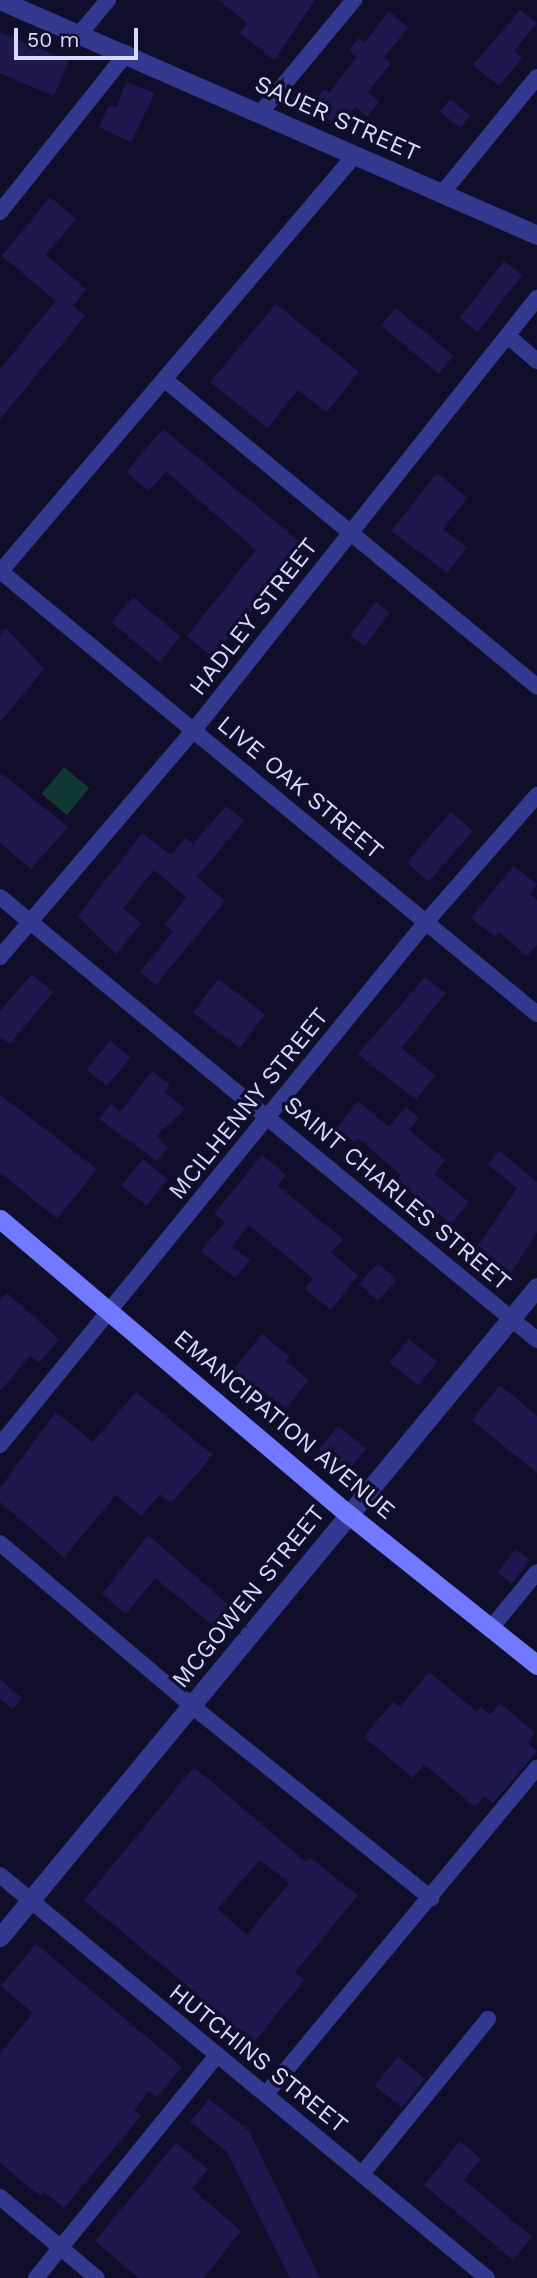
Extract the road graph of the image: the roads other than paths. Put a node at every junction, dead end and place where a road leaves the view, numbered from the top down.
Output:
1 (0, 0) edge
2 (108, 0) edge
3 (354, 0) edge
4 (81, 32) junction
5 (127, 53) junction
6 (537, 77) edge
7 (261, 112) junction
8 (355, 155) junction
9 (444, 191) junction
10 (0, 212) edge
11 (537, 235) edge
12 (537, 298) edge
13 (508, 336) junction
14 (537, 361) edge
15 (164, 379) junction
16 (349, 533) junction
17 (0, 571) edge
18 (537, 687) edge
19 (194, 730) junction
20 (537, 795) edge
21 (0, 897) edge
22 (29, 922) junction
23 (426, 922) junction
24 (0, 957) edge
25 (537, 1014) edge
26 (268, 1116) junction
27 (0, 1219) edge
28 (537, 1287) edge
29 (111, 1310) junction
30 (511, 1319) junction
31 (537, 1340) edge
32 (0, 1445) edge
33 (348, 1514) junction
34 (0, 1542) edge
35 (537, 1572) edge
36 (491, 1628) junction
37 (537, 1665) edge
38 (192, 1706) junction
39 (537, 1768) edge
40 (0, 1875) edge
41 (430, 1898) junction
42 (30, 1900) junction
43 (0, 1937) edge
44 (488, 2019) dead end
45 (217, 2055) junction
46 (266, 2094) junction
47 (362, 2174) junction
48 (0, 2197) edge
49 (61, 2248) junction
50 (36, 2278) edge
51 (97, 2278) edge
52 (487, 2278) edge

1 - 4 street, SAUER STREET
2 - 4 street
3 - 7 street
4 - 5 street, SAUER STREET
5 - 7 street, SAUER STREET
5 - 10 street
6 - 9 street
7 - 8 street, SAUER STREET
8 - 9 street, SAUER STREET
8 - 15 street
9 - 11 street, SAUER STREET
12 - 13 street, HADLEY STREET
13 - 14 street
13 - 16 street, HADLEY STREET
15 - 16 street
15 - 17 street
16 - 18 street
16 - 19 street, HADLEY STREET
17 - 19 street, LIVE OAK STREET
19 - 22 street, HADLEY STREET
19 - 23 street, LIVE OAK STREET
20 - 23 street, MCILHENNY STREET
21 - 22 street, SAINT CHARLES STREET
22 - 24 street, HADLEY STREET
22 - 26 street, SAINT CHARLES STREET
23 - 25 street, LIVE OAK STREET
23 - 26 street, MCILHENNY STREET
26 - 29 street, MCILHENNY STREET
26 - 30 street, SAINT CHARLES STREET
27 - 29 main road, EMANCIPATION AVENUE
28 - 30 street, MCGOWEN STREET
29 - 32 street, MCILHENNY STREET
29 - 33 main road, EMANCIPATION AVENUE
30 - 31 street, SAINT CHARLES STREET
30 - 33 street, MCGOWEN STREET
33 - 36 main road, EMANCIPATION AVENUE
33 - 38 street, MCGOWEN STREET
34 - 38 street
35 - 36 street
36 - 37 main road, EMANCIPATION AVENUE
38 - 41 street
38 - 42 street, MCGOWEN STREET
39 - 41 street
40 - 42 street, HUTCHINS STREET
41 - 46 street
42 - 43 street, MCGOWEN STREET
42 - 45 street, HUTCHINS STREET
44 - 47 street
45 - 46 street, HUTCHINS STREET
45 - 49 street
46 - 47 street, HUTCHINS STREET
47 - 52 street, HUTCHINS STREET
48 - 49 street
49 - 50 street
49 - 51 street

